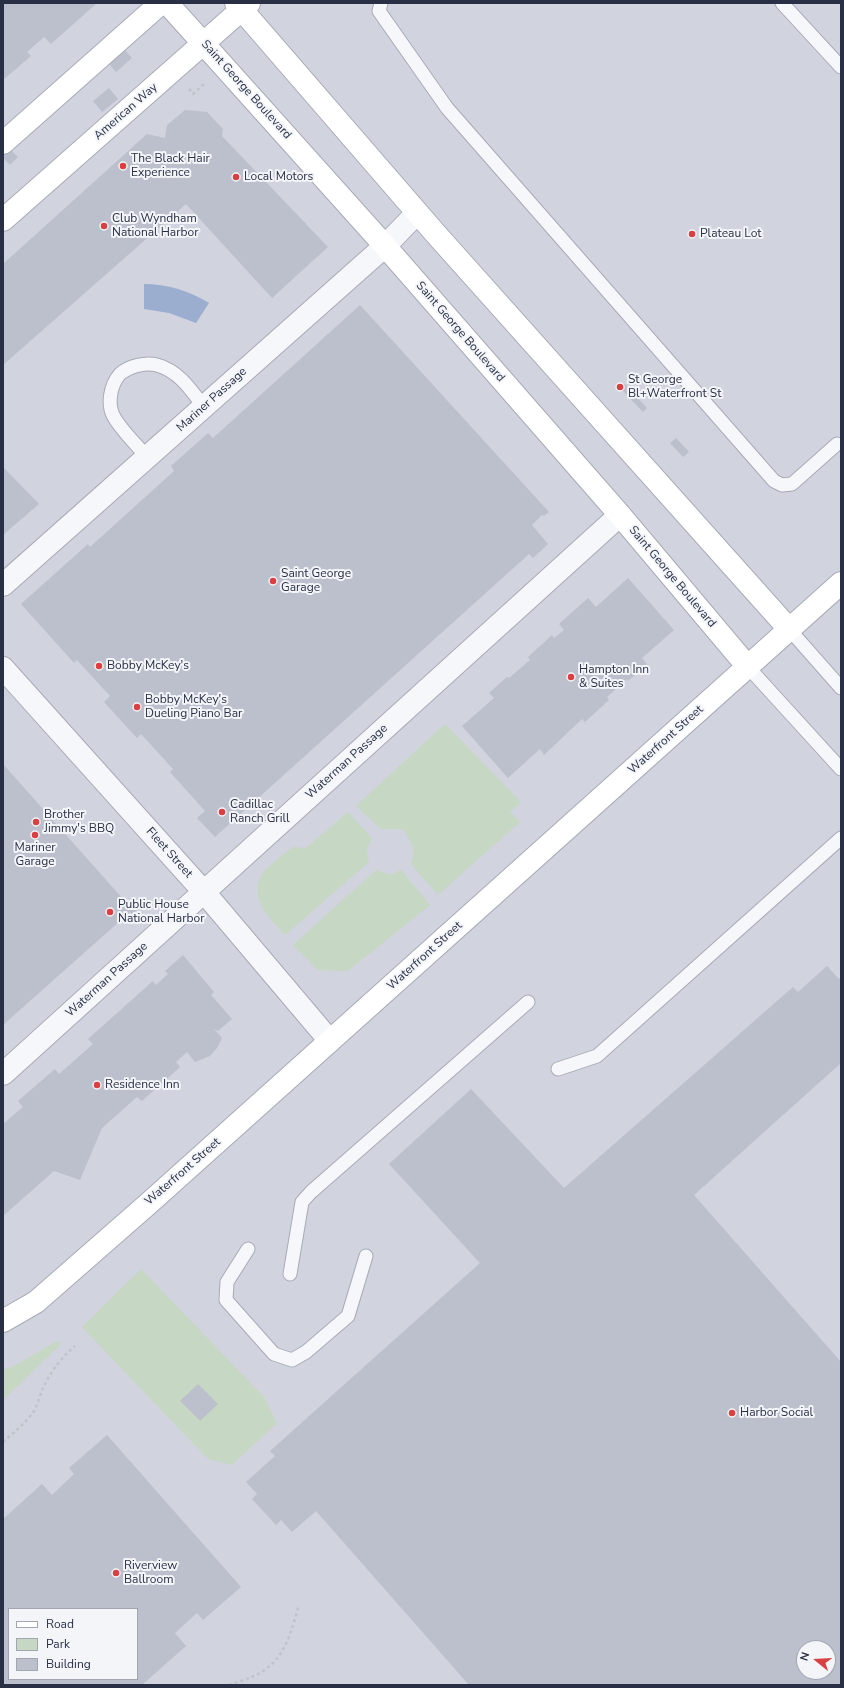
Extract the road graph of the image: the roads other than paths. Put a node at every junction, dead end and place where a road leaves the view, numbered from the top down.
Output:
1 (161, 3) edge
2 (167, 3) edge
3 (381, 3) edge
4 (782, 3) edge
5 (242, 5) edge
6 (205, 44) junction
7 (841, 66) edge
8 (3, 143) edge
9 (417, 213) junction
10 (3, 220) edge
11 (385, 246) junction
12 (204, 407) junction
13 (840, 445) edge
14 (147, 457) junction
15 (620, 515) junction
16 (841, 584) edge
17 (3, 585) edge
18 (789, 629) junction
19 (748, 667) junction
20 (3, 668) edge
21 (841, 688) edge
22 (841, 769) edge
23 (841, 838) edge
24 (204, 892) junction
25 (528, 1002) dead end
26 (330, 1041) junction
27 (558, 1069) dead end
28 (3, 1074) edge
29 (248, 1249) dead end
30 (366, 1256) dead end
31 (290, 1274) dead end
32 (3, 1321) edge

1 - 8 street
2 - 6 street, Saint George Boulevard
3 - 13 lane
4 - 7 lane
5 - 6 street, American Way
5 - 9 street
6 - 10 street, American Way
6 - 11 street, Saint George Boulevard
9 - 11 street, Mariner Passage
9 - 18 street
11 - 12 street, Mariner Passage
11 - 15 street, Saint George Boulevard
12 - 14 street, Mariner Passage
12 - 14 lane
14 - 17 street, Mariner Passage
15 - 19 street, Saint George Boulevard
15 - 24 street, Waterman Passage
16 - 18 street, Waterfront Street
18 - 19 street, Waterfront Street
18 - 21 lane
19 - 22 lane
19 - 26 street, Waterfront Street
20 - 24 street, Fleet Street
23 - 27 lane
24 - 26 street, Fleet Street
24 - 28 street, Waterman Passage
25 - 31 lane
26 - 32 street, Waterfront Street
29 - 30 lane

